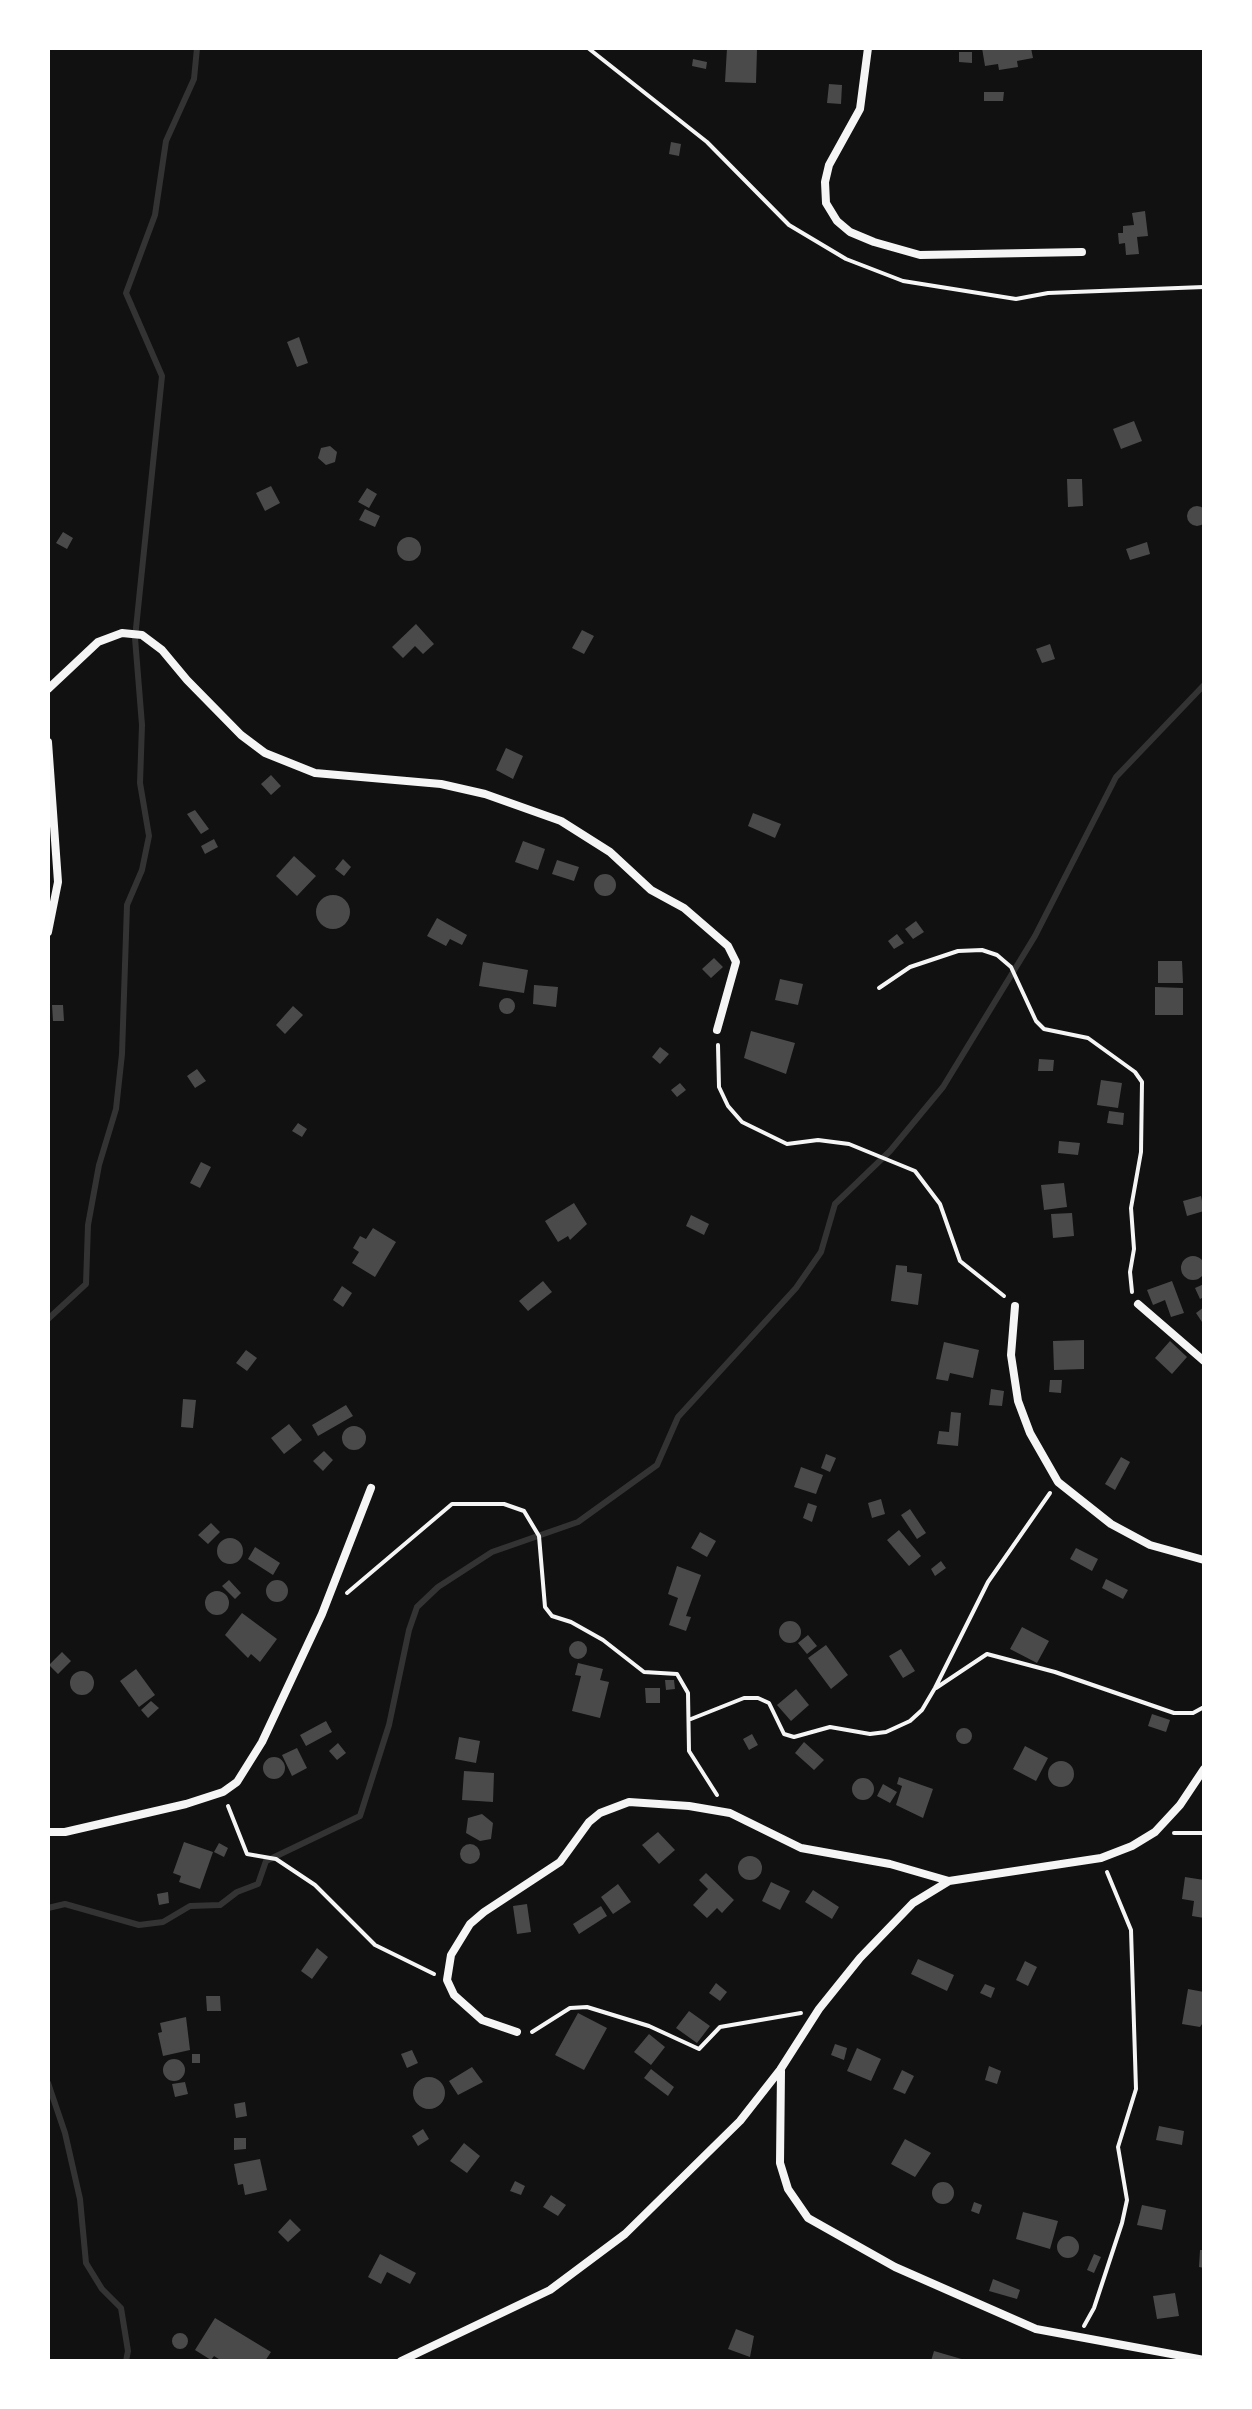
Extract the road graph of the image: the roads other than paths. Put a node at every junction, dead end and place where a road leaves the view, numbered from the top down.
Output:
1 (868, 48) edge
2 (1082, 252) dead end
3 (48, 689) edge
4 (48, 742) edge
5 (48, 932) edge
6 (717, 1030) road end
7 (1138, 1304) road end
8 (1015, 1306) road end
9 (1204, 1361) edge
10 (371, 1488) dead end
11 (1204, 1560) edge
12 (1204, 1769) edge
13 (48, 1832) edge
14 (949, 1881) junction
15 (517, 2032) road end
16 (780, 2070) junction
17 (1204, 2360) edge
18 (401, 2361) edge

1 - 2 street
3 - 6 street
4 - 5 street
7 - 9 street
8 - 11 street
10 - 13 street
12 - 14 street
14 - 15 street
14 - 16 street
16 - 17 street
16 - 18 street

